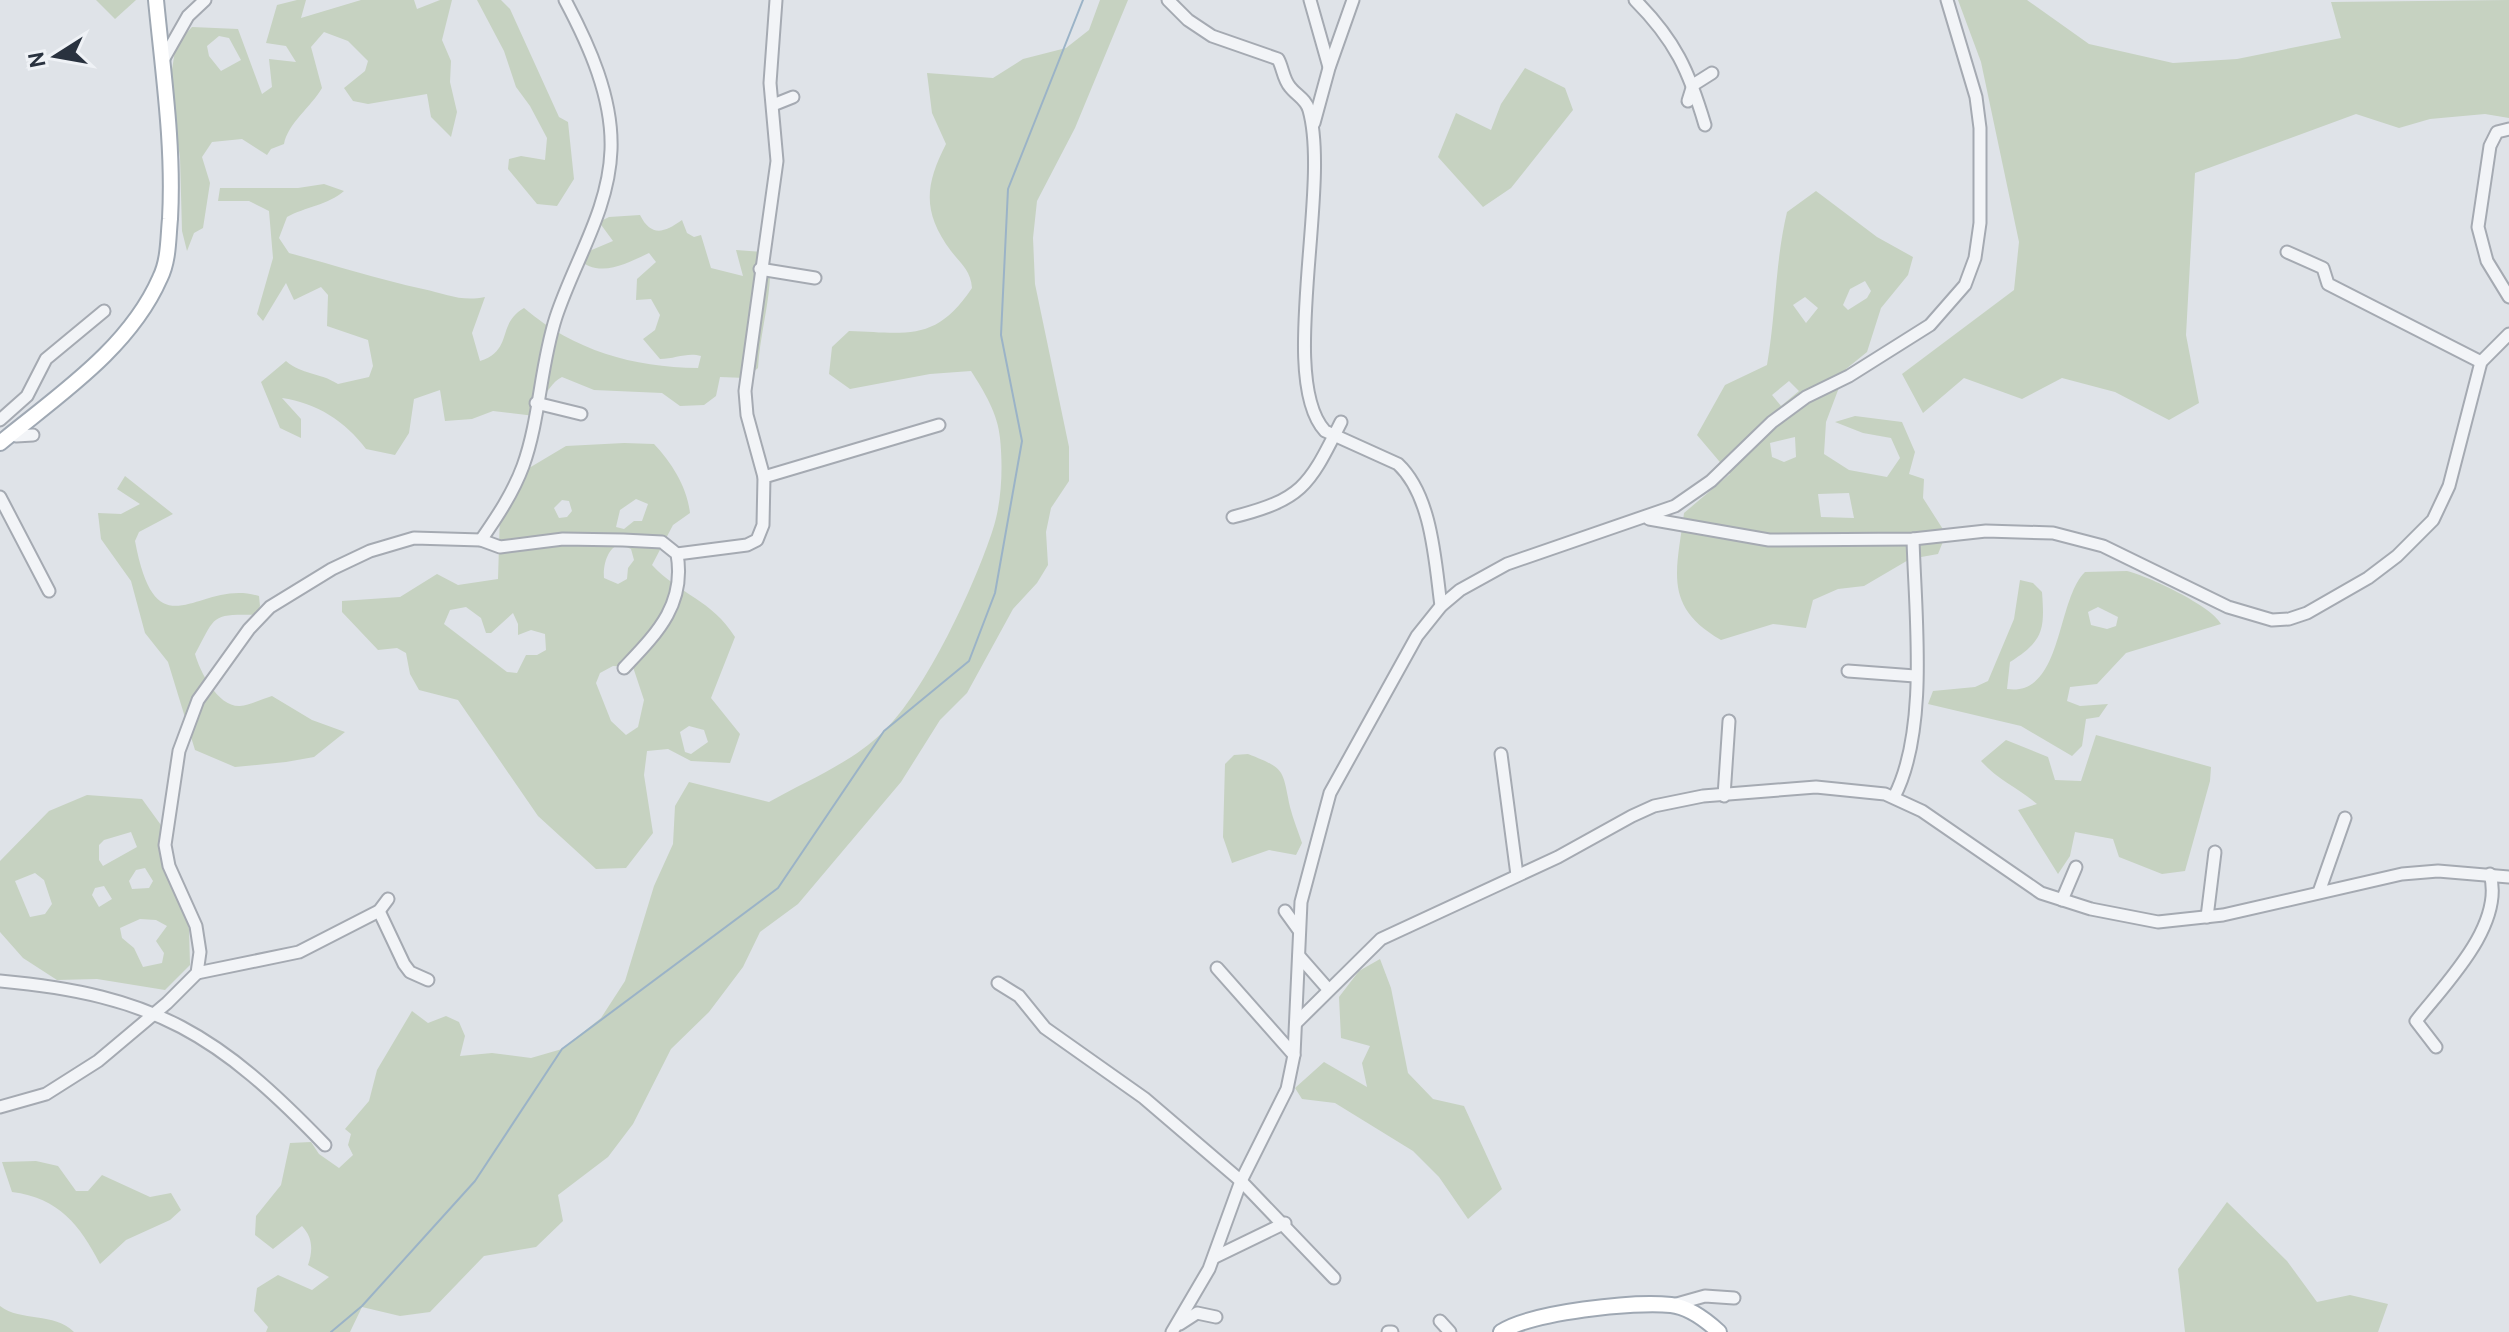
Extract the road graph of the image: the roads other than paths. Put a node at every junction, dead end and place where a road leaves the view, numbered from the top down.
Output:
1 (156, 0) edge
2 (205, 0) edge
3 (565, 0) edge
4 (776, 0) edge
5 (1168, 0) edge
6 (1310, 0) edge
7 (1353, 0) edge
8 (1635, 0) edge
9 (1947, 0) edge
10 (163, 60) junction
11 (1329, 68) junction
12 (1712, 73) dead end
13 (1693, 85) junction
14 (793, 97) dead end
15 (1688, 101) dead end
16 (773, 105) junction
17 (1705, 125) dead end
18 (2509, 129) edge
19 (1312, 131) junction
20 (2287, 252) dead end
21 (760, 269) junction
22 (815, 278) dead end
23 (2509, 297) edge
24 (104, 311) dead end
25 (2509, 334) edge
26 (2481, 362) junction
27 (536, 403) junction
28 (581, 414) dead end
29 (0, 420) edge
30 (1341, 422) dead end
31 (939, 425) dead end
32 (13, 432) junction
33 (33, 435) dead end
34 (1336, 438) junction
35 (0, 443) edge
36 (764, 477) junction
37 (0, 497) edge
38 (1233, 517) dead end
39 (1644, 518) junction
40 (1913, 539) junction
41 (481, 540) junction
42 (677, 554) junction
43 (49, 591) dead end
44 (1441, 606) junction
45 (624, 668) dead end
46 (1848, 671) dead end
47 (1915, 676) junction
48 (1729, 721) dead end
49 (1501, 754) dead end
50 (1724, 796) junction
51 (1894, 797) junction
52 (2345, 818) dead end
53 (2215, 852) dead end
54 (2076, 867) dead end
55 (2490, 874) junction
56 (1517, 875) junction
57 (2509, 877) edge
58 (2319, 892) junction
59 (388, 899) dead end
60 (2062, 900) junction
61 (379, 911) junction
62 (1285, 911) dead end
63 (2207, 917) junction
64 (1298, 929) junction
65 (1299, 956) junction
66 (1217, 968) dead end
67 (197, 973) junction
68 (428, 980) dead end
69 (0, 981) edge
70 (998, 983) dead end
71 (1328, 989) junction
72 (155, 1012) junction
73 (1295, 1024) junction
74 (2436, 1047) dead end
75 (1294, 1055) junction
76 (0, 1107) edge
77 (325, 1145) dead end
78 (1241, 1181) junction
79 (1285, 1223) junction
80 (1215, 1257) junction
81 (1334, 1278) dead end
82 (1734, 1298) dead end
83 (1673, 1305) junction
84 (1216, 1317) dead end
85 (1440, 1321) dead end
86 (1174, 1329) edge
87 (1450, 1332) edge
88 (1501, 1332) edge
89 (1719, 1332) edge

1 - 10 main road
2 - 10 street
3 - 27 street
4 - 16 street
5 - 19 street
6 - 11 street
7 - 11 street
8 - 13 street
9 - 39 street
10 - 32 main road
11 - 19 street
12 - 13 street
13 - 15 street
13 - 17 street
14 - 16 street
16 - 21 street
18 - 23 street
19 - 34 street
20 - 26 street
21 - 22 street
21 - 36 street
24 - 29 street
25 - 26 street
26 - 40 street
27 - 28 street
27 - 41 street
30 - 34 street
31 - 36 street
32 - 33 street
32 - 35 main road
34 - 38 street
34 - 44 street
36 - 42 street
37 - 43 street
39 - 40 street
39 - 44 street
40 - 47 street
41 - 42 street
41 - 67 street
42 - 45 street
44 - 64 street
46 - 47 street
47 - 51 street
48 - 50 street
49 - 56 street
50 - 51 street
50 - 56 street
51 - 60 street
52 - 58 street
53 - 63 street
54 - 60 street
55 - 57 street
55 - 58 street
55 - 74 street
56 - 71 street
58 - 63 street
59 - 61 street
60 - 63 street
61 - 67 street
61 - 68 street
62 - 64 street
64 - 65 street
65 - 71 street
65 - 73 street
66 - 75 street
67 - 72 street
69 - 72 street
70 - 78 street
71 - 73 street
72 - 76 street
72 - 77 street
73 - 75 street
75 - 78 street
78 - 79 street
78 - 80 street
79 - 80 street
79 - 81 street
80 - 86 street
82 - 83 street
83 - 88 main road
83 - 89 main road
84 - 86 street
85 - 87 street

